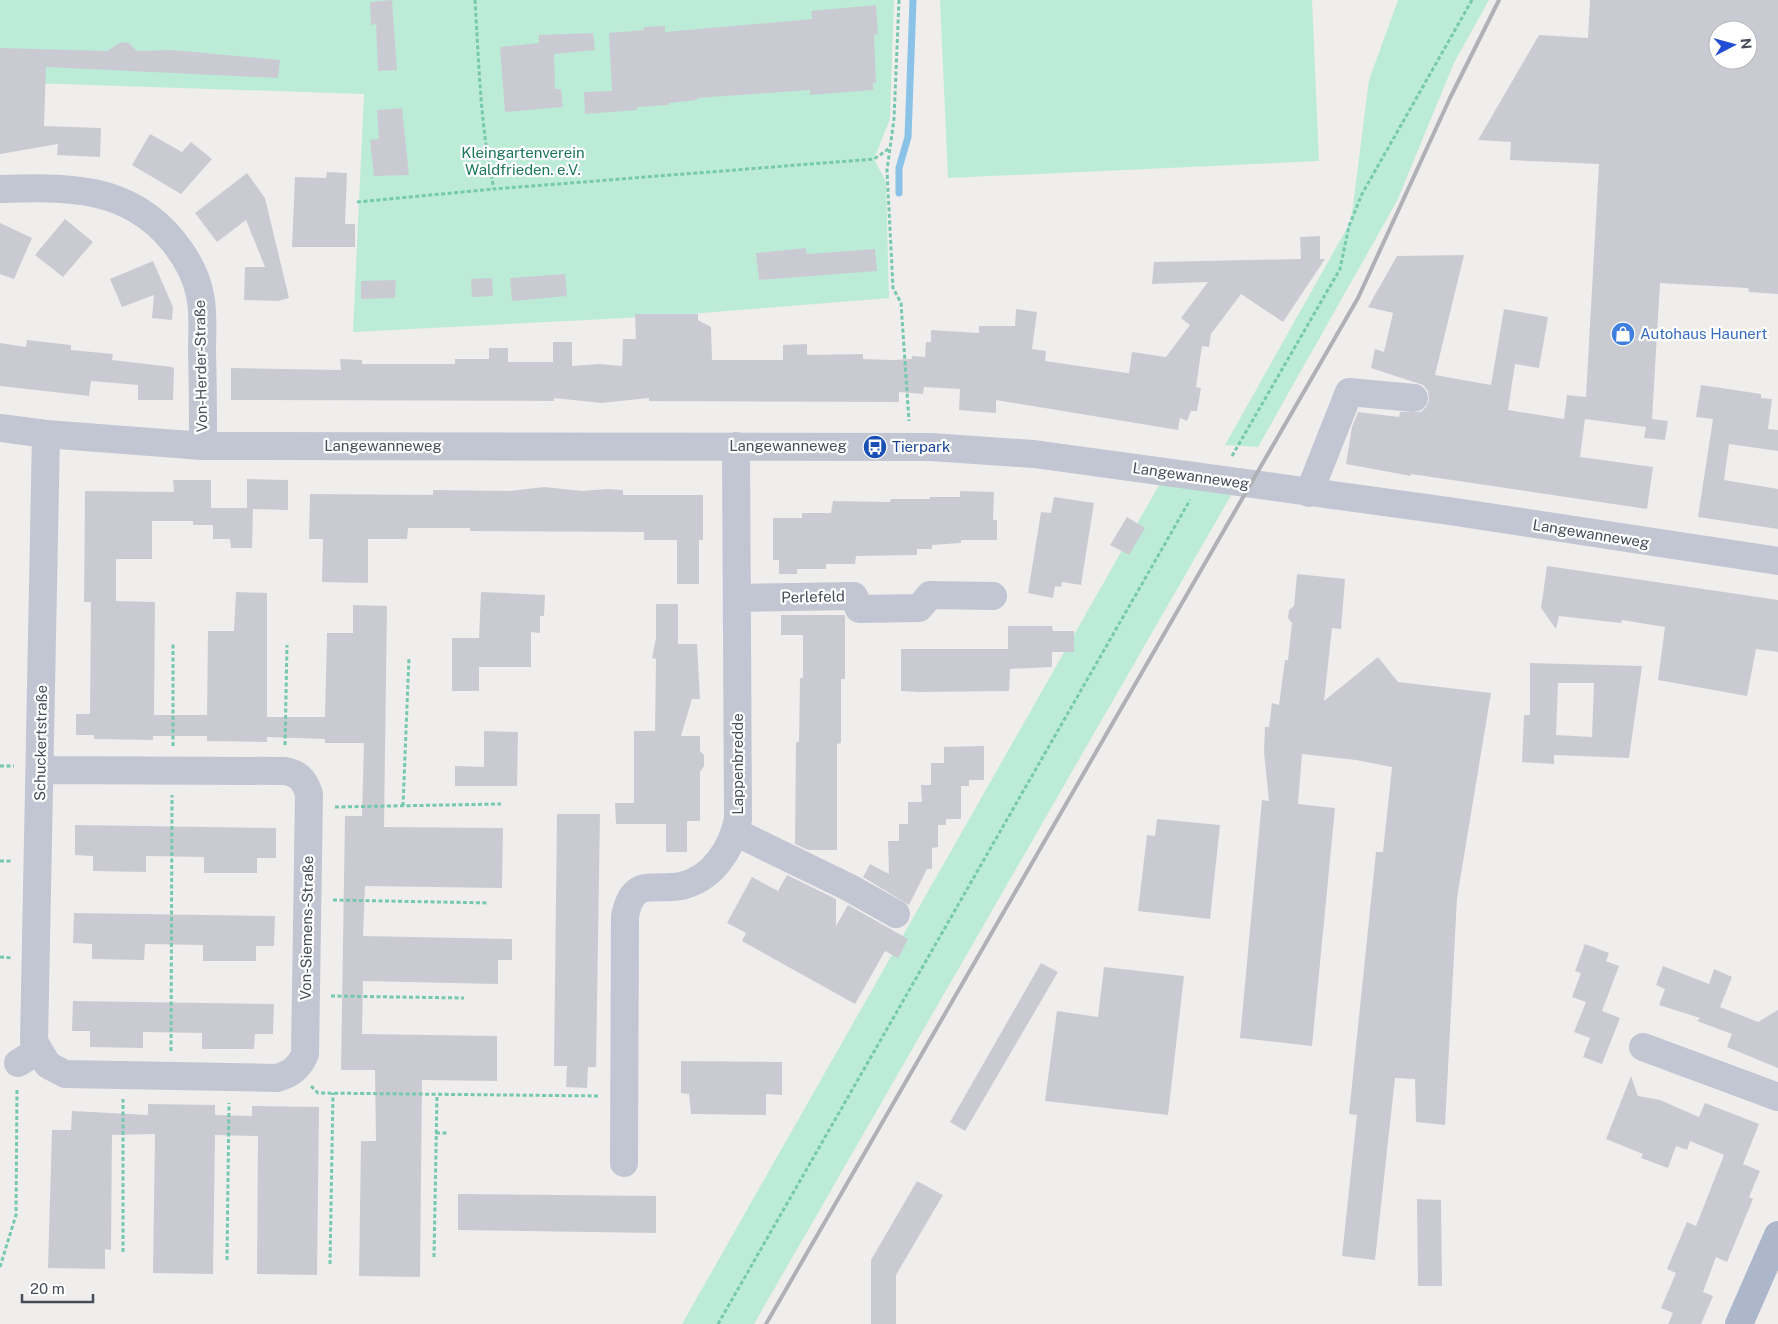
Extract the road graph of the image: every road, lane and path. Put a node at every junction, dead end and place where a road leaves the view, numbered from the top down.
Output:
1 (474, 0) edge
2 (899, 0) edge
3 (1472, 0) edge
4 (890, 148) junction
5 (0, 189) edge
6 (494, 189) junction
7 (356, 202) dead end
8 (1414, 398) dead end
9 (0, 428) edge
10 (46, 434) junction
11 (203, 446) junction
12 (736, 446) junction
13 (911, 447) junction
14 (1211, 478) junction
15 (1309, 493) junction
16 (1778, 561) edge
17 (993, 596) dead end
18 (738, 598) junction
19 (173, 644) dead end
20 (287, 645) dead end
21 (409, 658) dead end
22 (41, 770) junction
23 (285, 771) junction
24 (172, 772) junction
25 (501, 804) dead end
26 (403, 806) junction
27 (309, 808) junction
28 (735, 832) junction
29 (308, 899) junction
30 (488, 903) dead end
31 (896, 914) dead end
32 (306, 996) junction
33 (464, 998) dead end
34 (1643, 1047) dead end
35 (28, 1057) junction
36 (295, 1070) junction
37 (123, 1076) junction
38 (170, 1076) junction
39 (229, 1078) junction
40 (333, 1093) junction
41 (436, 1095) junction
42 (624, 1097) junction
43 (1778, 1097) edge
44 (448, 1132) dead end
45 (436, 1133) junction
46 (624, 1163) dead end
47 (1778, 1235) edge
48 (123, 1252) dead end
49 (434, 1257) dead end
50 (227, 1260) dead end
51 (330, 1264) dead end
52 (0, 1267) edge
53 (718, 1324) edge
54 (1739, 1324) edge

1 - 6 path
2 - 4 path
3 - 14 path
4 - 6 path
4 - 13 path
5 - 11 street, Von-Herder-Straße
6 - 7 path
8 - 15 street
9 - 10 street, Langewanneweg
10 - 11 street, Langewanneweg
10 - 22 street, Schuckertstraße
11 - 12 street, Langewanneweg
12 - 13 street, Langewanneweg
12 - 18 street, Lappenbredde
13 - 14 street, Langewanneweg
14 - 15 street, Langewanneweg
14 - 53 path
15 - 16 street, Langewanneweg
17 - 18 street, Perlefeld
18 - 28 street, Lappenbredde
19 - 24 path
20 - 23 path
21 - 26 path
22 - 24 street
22 - 35 street, Schuckertstraße
23 - 24 street
23 - 27 street, Von-Siemens-Straße
24 - 38 path
25 - 26 path
26 - 27 path
27 - 29 street, Von-Siemens-Straße
28 - 31 street
28 - 42 street, Lappenbredde
29 - 30 path
29 - 32 street, Von-Siemens-Straße
32 - 33 path
32 - 36 street, Von-Siemens-Straße
34 - 43 street
35 - 37 street
35 - 52 path
36 - 39 street
36 - 40 path
37 - 38 street
37 - 48 path
38 - 39 street
39 - 50 path
40 - 41 path
40 - 51 path
41 - 42 path
41 - 45 path
42 - 46 street, Lappenbredde
44 - 45 path
45 - 49 path
47 - 54 main road

